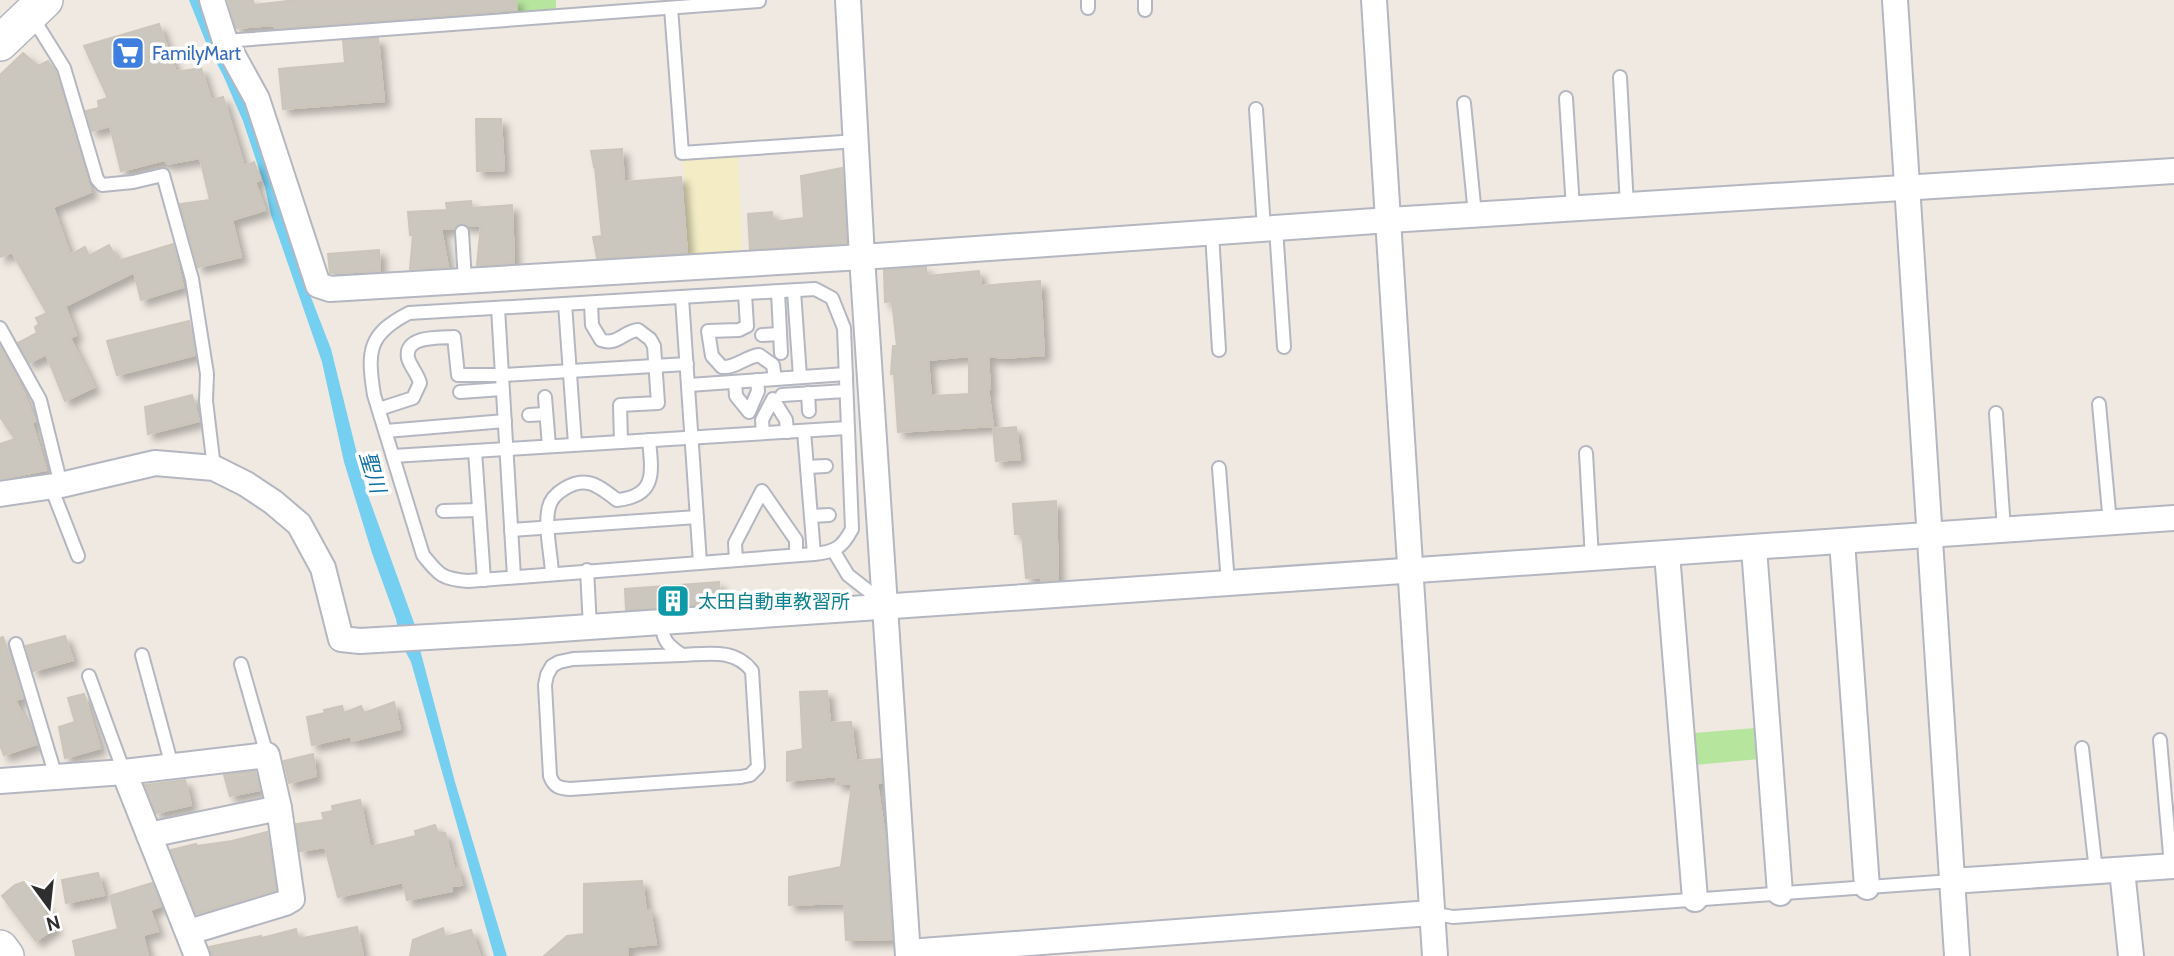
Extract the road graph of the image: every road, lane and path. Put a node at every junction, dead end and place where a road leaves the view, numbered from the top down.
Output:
1 (212, 0) edge
2 (848, 0) edge
3 (1374, 0) edge
4 (1895, 0) edge
5 (759, 1) edge
6 (38, 7) edge
7 (671, 8) junction
8 (225, 41) junction
9 (0, 43) edge
10 (1620, 77) dead end
11 (1566, 98) dead end
12 (1464, 103) dead end
13 (1256, 109) dead end
14 (857, 141) junction
15 (2174, 171) edge
16 (1909, 188) junction
17 (1627, 205) junction
18 (1573, 209) junction
19 (1475, 215) junction
20 (1389, 220) junction
21 (1270, 228) junction
22 (462, 232) dead end
23 (1212, 233) junction
24 (862, 257) junction
25 (465, 281) junction
26 (794, 291) junction
27 (778, 292) junction
28 (745, 294) junction
29 (682, 298) junction
30 (591, 303) junction
31 (565, 304) junction
32 (498, 308) junction
33 (0, 328) edge
34 (780, 334) junction
35 (762, 335) dead end
36 (1284, 347) dead end
37 (1219, 350) dead end
38 (781, 353) dead end
39 (687, 364) junction
40 (655, 365) junction
41 (570, 370) junction
42 (846, 374) junction
43 (502, 375) junction
44 (800, 377) junction
45 (775, 379) junction
46 (757, 380) junction
47 (735, 382) junction
48 (689, 385) junction
49 (502, 389) junction
50 (846, 391) junction
51 (808, 393) junction
52 (469, 395) dead end
53 (782, 395) dead end
54 (545, 397) dead end
55 (2099, 404) dead end
56 (379, 410) junction
57 (809, 411) dead end
58 (1996, 413) dead end
59 (546, 414) junction
60 (529, 415) dead end
61 (505, 421) junction
62 (846, 428) junction
63 (386, 431) junction
64 (804, 431) junction
65 (787, 432) junction
66 (763, 433) junction
67 (693, 437) junction
68 (649, 440) junction
69 (621, 442) junction
70 (575, 444) junction
71 (549, 446) junction
72 (506, 449) junction
73 (475, 451) junction
74 (1586, 453) dead end
75 (393, 456) junction
76 (826, 466) dead end
77 (807, 467) junction
78 (214, 468) junction
79 (1219, 468) dead end
80 (56, 486) junction
81 (0, 494) edge
82 (479, 510) junction
83 (443, 511) dead end
84 (829, 515) dead end
85 (811, 516) junction
86 (697, 517) junction
87 (2174, 518) edge
88 (2109, 523) junction
89 (549, 527) junction
90 (511, 530) junction
91 (2004, 530) junction
92 (1932, 536) junction
93 (1842, 541) junction
94 (1754, 548) junction
95 (833, 550) junction
96 (814, 554) junction
97 (1667, 554) junction
98 (796, 555) junction
99 (78, 556) dead end
100 (1592, 559) junction
101 (736, 561) junction
102 (700, 563) junction
103 (587, 570) junction
104 (1410, 571) junction
105 (552, 573) junction
106 (514, 577) junction
107 (484, 580) junction
108 (1228, 583) junction
109 (887, 605) junction
110 (663, 621) junction
111 (590, 626) junction
112 (16, 644) dead end
113 (142, 655) dead end
114 (682, 655) junction
115 (241, 664) dead end
116 (89, 676) dead end
117 (2160, 740) dead end
118 (2082, 748) dead end
119 (267, 755) junction
120 (172, 766) junction
121 (124, 772) junction
122 (56, 777) junction
123 (0, 781) edge
124 (279, 808) junction
125 (149, 835) junction
126 (2173, 866) edge
127 (2122, 870) junction
128 (2095, 871) junction
129 (1952, 881) junction
130 (1867, 887) junction
131 (1780, 893) junction
132 (1695, 899) junction
133 (1431, 913) junction
134 (190, 932) junction
135 (0, 948) edge
136 (908, 954) edge
137 (6, 956) edge
138 (197, 956) edge
139 (1435, 956) edge
140 (1957, 956) edge
141 (2131, 956) edge

1 - 8 street
2 - 14 street
3 - 20 street
4 - 16 street
5 - 7 lane
6 - 9 main road
6 - 78 lane
7 - 8 lane
7 - 14 lane
8 - 25 street
10 - 17 lane
11 - 18 lane
12 - 19 lane
13 - 21 lane
14 - 24 street
15 - 16 street
16 - 17 street
16 - 92 street
17 - 18 street
18 - 19 street
19 - 20 street
20 - 21 street
20 - 104 street
21 - 23 street
21 - 36 lane
22 - 25 lane
23 - 24 street
23 - 37 lane
24 - 25 street
24 - 109 street
26 - 27 lane
26 - 42 lane
26 - 44 lane
27 - 28 lane
27 - 34 lane
28 - 29 lane
28 - 45 lane
29 - 30 lane
29 - 39 lane
30 - 31 lane
30 - 40 lane
31 - 32 lane
31 - 41 lane
32 - 43 lane
32 - 56 lane
33 - 80 lane
34 - 35 lane
34 - 38 lane
39 - 40 lane
39 - 48 lane
40 - 41 lane
40 - 69 lane
41 - 43 lane
41 - 70 lane
42 - 44 lane
42 - 50 lane
43 - 49 lane
43 - 56 lane
44 - 45 lane
45 - 46 lane
46 - 47 lane
46 - 47 lane
47 - 48 lane
48 - 67 lane
49 - 52 lane
49 - 61 lane
50 - 51 lane
50 - 62 lane
51 - 53 lane
51 - 57 lane
54 - 59 lane
55 - 88 lane
56 - 63 lane
58 - 91 lane
59 - 60 lane
59 - 71 lane
61 - 63 lane
61 - 72 lane
62 - 64 lane
62 - 95 lane
63 - 75 lane
64 - 65 lane
64 - 77 lane
65 - 66 lane
65 - 66 lane
66 - 67 lane
67 - 68 lane
67 - 86 lane
68 - 69 lane
68 - 89 lane
69 - 70 lane
70 - 71 lane
71 - 72 lane
72 - 73 lane
72 - 90 lane
73 - 75 lane
73 - 82 lane
74 - 100 lane
75 - 107 lane
76 - 77 lane
77 - 85 lane
78 - 80 street
78 - 111 street
79 - 108 lane
80 - 81 street
80 - 99 lane
82 - 83 lane
82 - 107 lane
84 - 85 lane
85 - 96 lane
86 - 89 lane
86 - 102 lane
87 - 88 street
88 - 91 street
89 - 90 lane
89 - 105 lane
90 - 106 lane
91 - 92 street
92 - 93 street
92 - 129 street
93 - 94 street
93 - 130 street
94 - 97 street
94 - 131 street
95 - 96 lane
95 - 109 lane
96 - 98 lane
97 - 100 street
97 - 132 street
98 - 101 lane
98 - 101 lane
100 - 104 street
101 - 102 lane
102 - 103 lane
103 - 105 lane
103 - 111 lane
104 - 108 street
104 - 133 street
105 - 106 lane
106 - 107 lane
108 - 109 street
109 - 110 street
109 - 136 street
110 - 111 street
110 - 114 lane
112 - 122 lane
113 - 120 lane
114 - 114 lane
115 - 119 lane
116 - 121 lane
117 - 126 lane
118 - 128 lane
119 - 120 street
119 - 124 street
120 - 121 street
121 - 122 street
121 - 125 street
122 - 123 street
124 - 125 street
124 - 134 street
125 - 134 street
126 - 127 street
127 - 128 street
127 - 141 street
128 - 129 street
129 - 130 lane
129 - 140 street
130 - 131 lane
131 - 132 lane
132 - 133 lane
133 - 136 street
133 - 139 street
134 - 138 street
135 - 137 main road

